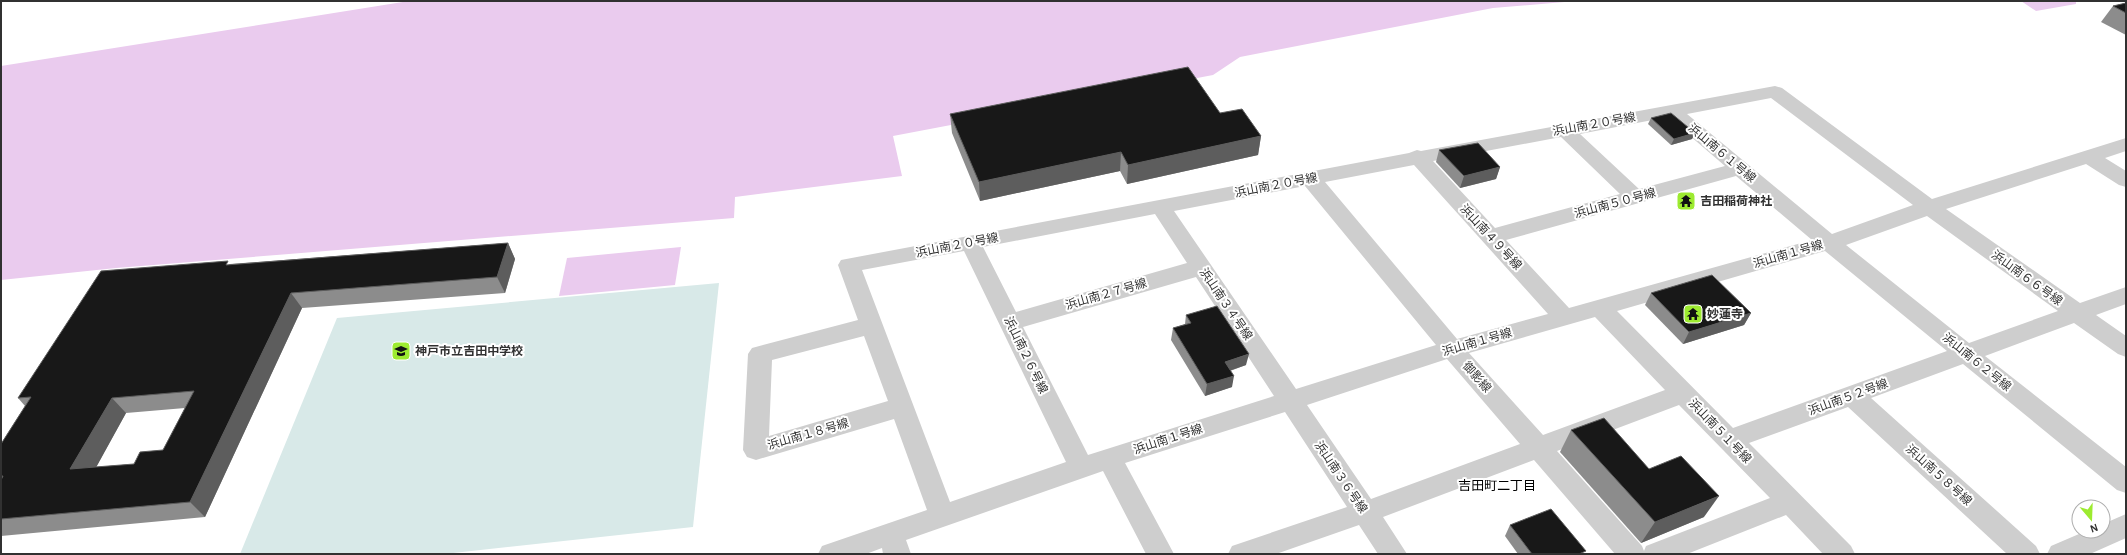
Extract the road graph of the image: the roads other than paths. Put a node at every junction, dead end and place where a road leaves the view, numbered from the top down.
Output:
1 (1671, 110) junction
2 (1565, 130) junction
3 (2126, 144) edge
4 (1417, 156) junction
5 (2088, 156) junction
6 (1740, 168) junction
7 (1311, 179) junction
8 (2126, 180) edge
9 (1635, 197) junction
10 (1161, 207) junction
11 (1929, 207) junction
12 (1491, 237) junction
13 (970, 242) junction
14 (1829, 242) junction
15 (1202, 267) junction
16 (2126, 295) edge
17 (1599, 307) junction
18 (2076, 314) junction
19 (1564, 317) junction
20 (1010, 322) junction
21 (872, 325) junction
22 (2126, 348) edge
23 (1452, 349) junction
24 (1967, 354) junction
25 (1684, 393) junction
26 (1852, 396) junction
27 (1290, 401) junction
28 (902, 407) junction
29 (1729, 440) junction
30 (1538, 446) junction
31 (1109, 458) junction
32 (1081, 468) junction
33 (2126, 482) edge
34 (1790, 502) junction
35 (1364, 512) junction
36 (942, 515) junction
37 (2126, 526) edge
38 (894, 543) edge
39 (832, 554) edge
40 (1160, 554) edge
41 (1242, 554) edge
42 (1393, 554) edge
43 (1632, 554) edge
44 (1656, 554) edge
45 (1841, 554) edge
46 (2026, 554) edge
47 (2060, 554) edge

1 - 2 street, 浜山南２０号線
1 - 6 street, 浜山南６１号線
1 - 11 street, 浜山南２０号線
2 - 4 street, 浜山南２０号線
2 - 9 street
3 - 5 street, 浜山南１号線
4 - 7 street, 浜山南２０号線
4 - 12 street, 浜山南４９号線
5 - 8 street
5 - 11 street, 浜山南１号線
6 - 9 street, 浜山南５０号線
6 - 14 street, 浜山南６１号線
7 - 10 street, 浜山南２０号線
7 - 23 street, 御影線
9 - 12 street, 浜山南５０号線
10 - 13 street, 浜山南２０号線
10 - 15 street, 浜山南３４号線
11 - 14 street, 浜山南１号線
11 - 18 street, 浜山南６６号線
12 - 19 street, 浜山南４９号線
13 - 20 street, 浜山南２６号線
13 - 21 street, 浜山南２０号線
14 - 17 street, 浜山南１号線
14 - 24 street, 浜山南６２号線
15 - 20 street, 浜山南２７号線
15 - 27 street, 浜山南３４号線
16 - 18 street, 浜山南５２号線
17 - 19 street, 浜山南１号線
17 - 25 street, 浜山南５１号線
18 - 22 street, 浜山南６６号線
18 - 24 street, 浜山南５２号線
19 - 23 street, 浜山南１号線
20 - 32 street, 浜山南２６号線
21 - 28 street, 浜山南２０号線
21 - 28 street, 浜山南１８号線
23 - 27 street, 浜山南１号線
23 - 30 street, 御影線
24 - 26 street, 浜山南５２号線
24 - 33 street, 浜山南６２号線
25 - 29 street, 浜山南５１号線
25 - 30 street
26 - 29 street, 浜山南５２号線
26 - 46 street, 浜山南５８号線
27 - 31 street, 浜山南１号線
27 - 35 street, 浜山南３６号線
28 - 36 street, 浜山南２０号線
29 - 34 street, 浜山南５１号線
30 - 35 street
30 - 43 street, 御影線
31 - 32 street, 浜山南１号線
31 - 40 street
32 - 36 street, 浜山南１号線
34 - 44 street
34 - 45 street, 浜山南５１号線
35 - 41 street
35 - 42 street, 浜山南３６号線
36 - 38 street, 浜山南１号線
37 - 47 street
38 - 39 street, 浜山南１号線

